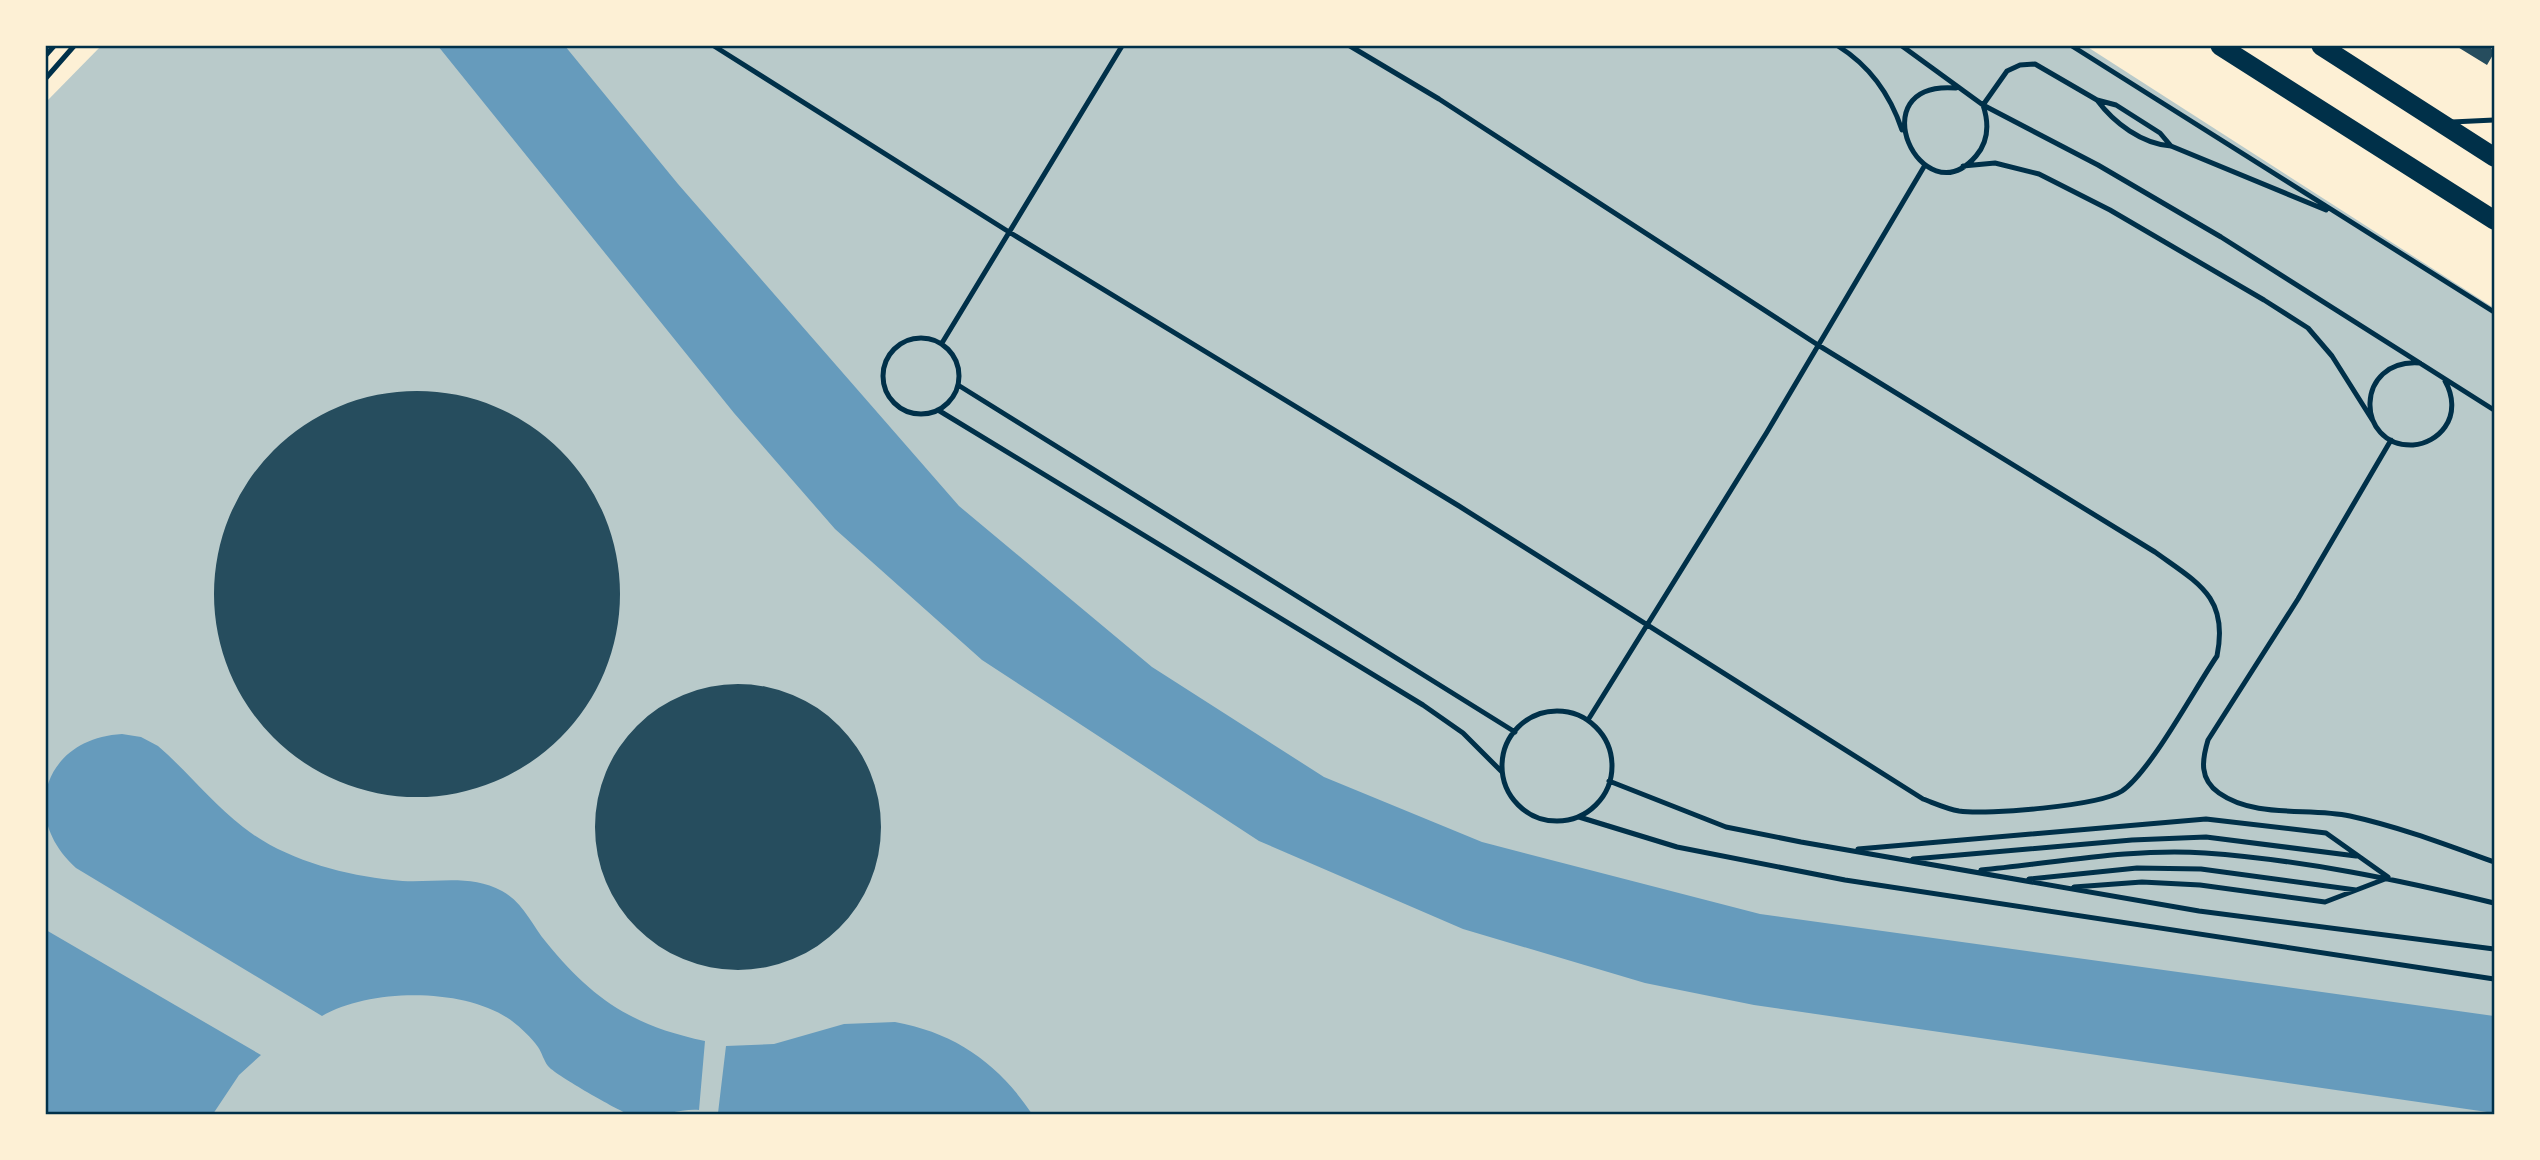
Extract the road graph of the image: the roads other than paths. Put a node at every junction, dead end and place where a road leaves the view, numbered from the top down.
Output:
1 (54, 46) edge
2 (74, 46) edge
3 (714, 46) edge
4 (1122, 46) edge
5 (1350, 46) edge
6 (1838, 46) edge
7 (1902, 46) edge
8 (2073, 46) edge
9 (2220, 46) edge
10 (2321, 46) edge
11 (46, 55) edge
12 (46, 78) edge
13 (1959, 89) junction
14 (2097, 100) junction
15 (1983, 105) junction
16 (2494, 120) edge
17 (2440, 122) junction
18 (1904, 133) junction
19 (2171, 146) junction
20 (2494, 157) edge
21 (1925, 165) junction
22 (1963, 166) junction
23 (2342, 216) junction
24 (2494, 220) edge
25 (1009, 232) junction
26 (2494, 312) edge
27 (942, 344) junction
28 (1818, 345) junction
29 (2421, 363) junction
30 (2444, 378) junction
31 (958, 385) junction
32 (938, 410) junction
33 (2494, 410) edge
34 (2373, 421) junction
35 (2391, 440) junction
36 (1646, 625) junction
37 (1588, 720) junction
38 (1515, 732) junction
39 (1502, 772) junction
40 (1609, 781) junction
41 (1579, 817) junction
42 (1847, 850) junction
43 (2359, 857) junction
44 (1906, 860) junction
45 (2494, 862) edge
46 (1974, 871) junction
47 (2388, 877) junction
48 (2019, 881) junction
49 (2065, 887) junction
50 (2356, 890) junction
51 (2494, 902) edge
52 (2494, 950) edge
53 (2494, 979) edge

1 - 11 lane
2 - 12 lane
3 - 25 lane
4 - 25 lane
5 - 28 lane
6 - 18 lane
7 - 13 lane
8 - 23 lane
9 - 24 highway
10 - 17 highway
13 - 15 lane
13 - 18 lane
14 - 15 lane
14 - 19 lane
14 - 19 lane
15 - 22 lane
15 - 29 lane
16 - 17 lane
17 - 20 highway
18 - 21 lane
19 - 23 lane
21 - 22 lane
21 - 28 lane
22 - 34 lane
23 - 26 lane
25 - 27 lane
25 - 36 lane
27 - 31 lane
27 - 32 lane
28 - 36 lane
28 - 36 lane
29 - 30 lane
29 - 34 lane
30 - 33 lane
30 - 35 lane
31 - 32 lane
31 - 38 lane
32 - 39 lane
34 - 35 lane
35 - 45 lane
36 - 37 lane
37 - 38 lane
37 - 40 lane
38 - 39 lane
39 - 41 lane
40 - 41 lane
40 - 42 lane
41 - 53 lane
42 - 43 lane
42 - 44 lane
43 - 44 lane
43 - 47 lane
44 - 46 lane
46 - 47 lane
46 - 48 lane
47 - 50 lane
47 - 51 lane
48 - 49 lane
48 - 50 lane
49 - 50 lane
49 - 52 lane

